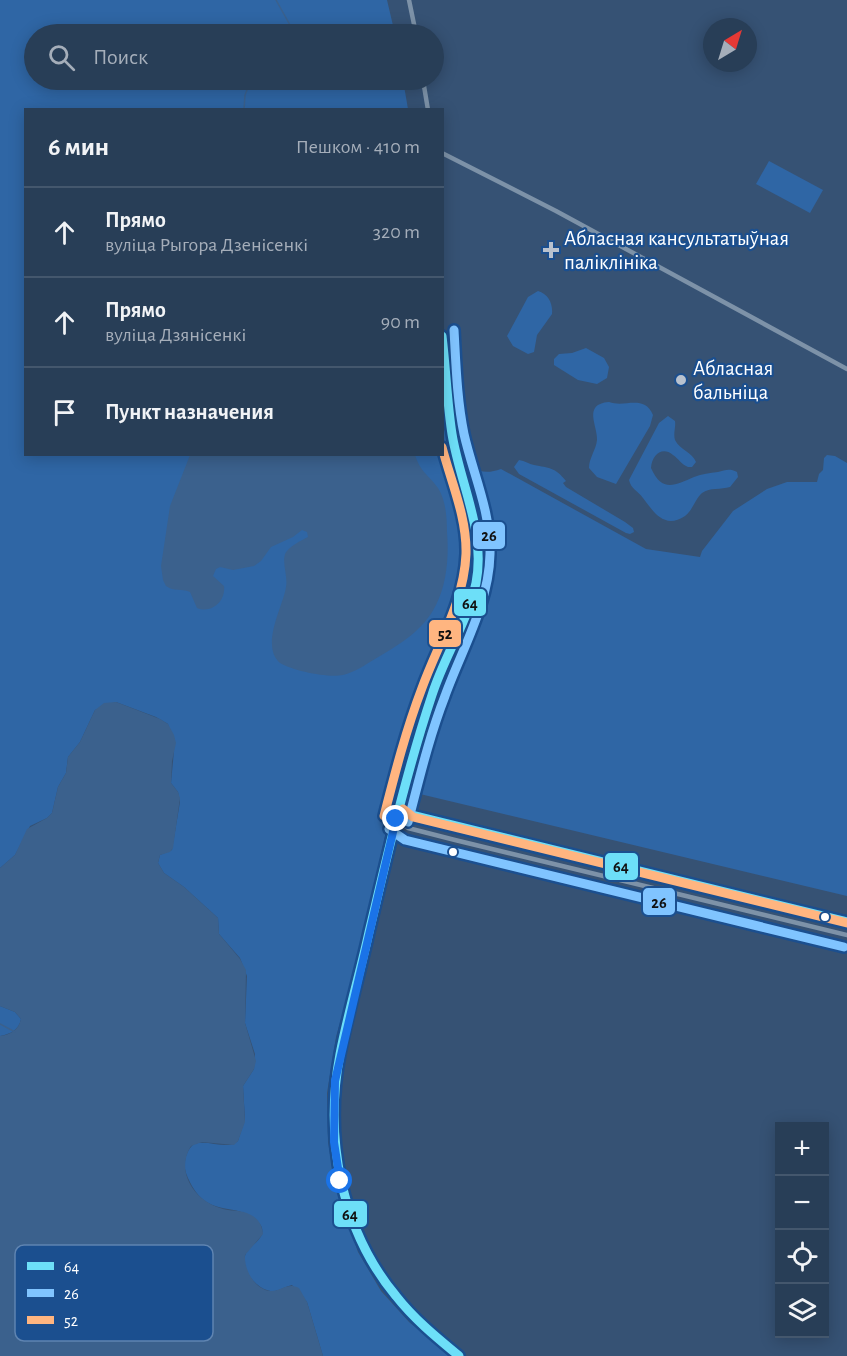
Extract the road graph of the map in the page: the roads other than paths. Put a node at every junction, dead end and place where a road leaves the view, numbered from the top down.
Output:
1 (409, 0) edge
2 (414, 24) edge
3 (425, 90) edge
4 (429, 108) edge
5 (444, 154) edge
6 (444, 352) edge
7 (847, 369) edge
8 (396, 819) junction
9 (847, 922) edge
10 (847, 935) edge
11 (459, 1356) edge

1 - 2 street
3 - 4 street
5 - 7 street
6 - 8 street
8 - 9 street
8 - 10 street
8 - 11 street

